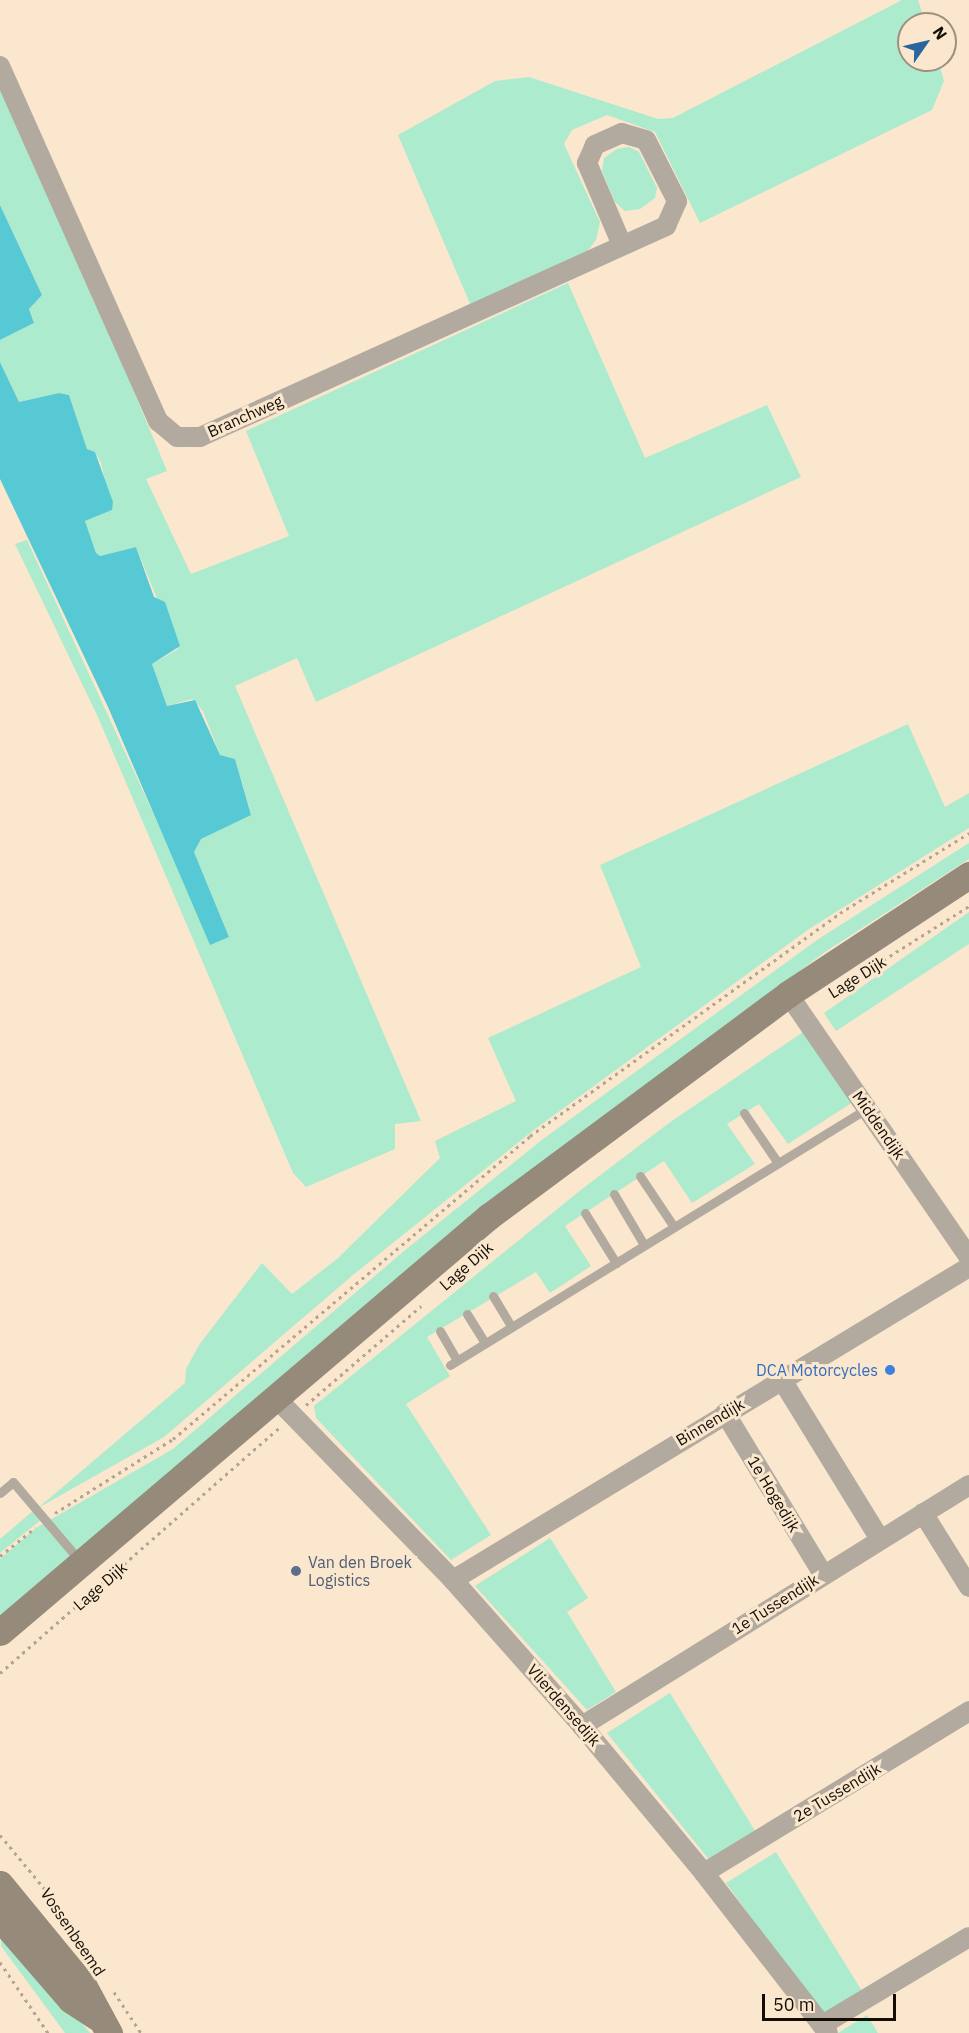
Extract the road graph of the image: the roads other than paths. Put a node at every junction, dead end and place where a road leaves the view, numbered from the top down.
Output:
1 (0, 66) edge
2 (622, 245) junction
3 (969, 875) edge
4 (788, 994) junction
5 (867, 1108) junction
6 (744, 1113) dead end
7 (778, 1163) junction
8 (640, 1176) dead end
9 (614, 1194) dead end
10 (585, 1213) dead end
11 (674, 1227) junction
12 (644, 1245) junction
13 (969, 1257) edge
14 (616, 1263) junction
15 (969, 1268) edge
16 (493, 1296) dead end
17 (467, 1314) dead end
18 (511, 1326) junction
19 (440, 1331) dead end
20 (485, 1343) junction
21 (782, 1380) junction
22 (284, 1407) junction
23 (725, 1413) junction
24 (969, 1485) edge
25 (0, 1493) edge
26 (923, 1513) junction
27 (880, 1539) junction
28 (82, 1563) junction
29 (823, 1574) junction
30 (453, 1580) junction
31 (969, 1587) edge
32 (0, 1632) edge
33 (969, 1711) edge
34 (582, 1726) junction
35 (704, 1873) junction
36 (0, 1884) edge
37 (0, 1918) edge
38 (969, 1937) edge
39 (104, 2026) edge
40 (825, 2029) edge

1 - 2 street, Branchweg
2 - 2 street, Branchweg
3 - 4 main road, Lage Dijk
4 - 5 street, Middendijk
4 - 22 main road, Lage Dijk
5 - 7 lane
5 - 13 street, Middendijk
6 - 7 lane
7 - 11 lane
8 - 11 lane
9 - 12 lane
10 - 14 lane
11 - 12 lane
12 - 14 lane
14 - 18 lane
15 - 21 street, Binnendijk
16 - 18 lane
17 - 20 lane
18 - 20 lane
19 - 20 lane
21 - 23 street, Binnendijk
21 - 27 street
22 - 28 main road, Lage Dijk
22 - 30 street, Vlierdensedijk
23 - 29 street, 1e Hogedijk
23 - 30 street, Binnendijk
24 - 26 street, 1e Tussendijk
25 - 28 lane
26 - 27 street, 1e Tussendijk
26 - 31 street
27 - 29 street, 1e Tussendijk
28 - 32 main road, Lage Dijk
29 - 34 street, 1e Tussendijk
30 - 34 street, Vlierdensedijk
33 - 35 street, 2e Tussendijk
34 - 35 street, Vlierdensedijk
35 - 40 street, Vlierdensedijk
36 - 39 main road, Vossenbeemd
37 - 39 main road, Vossenbeemd
38 - 40 street

